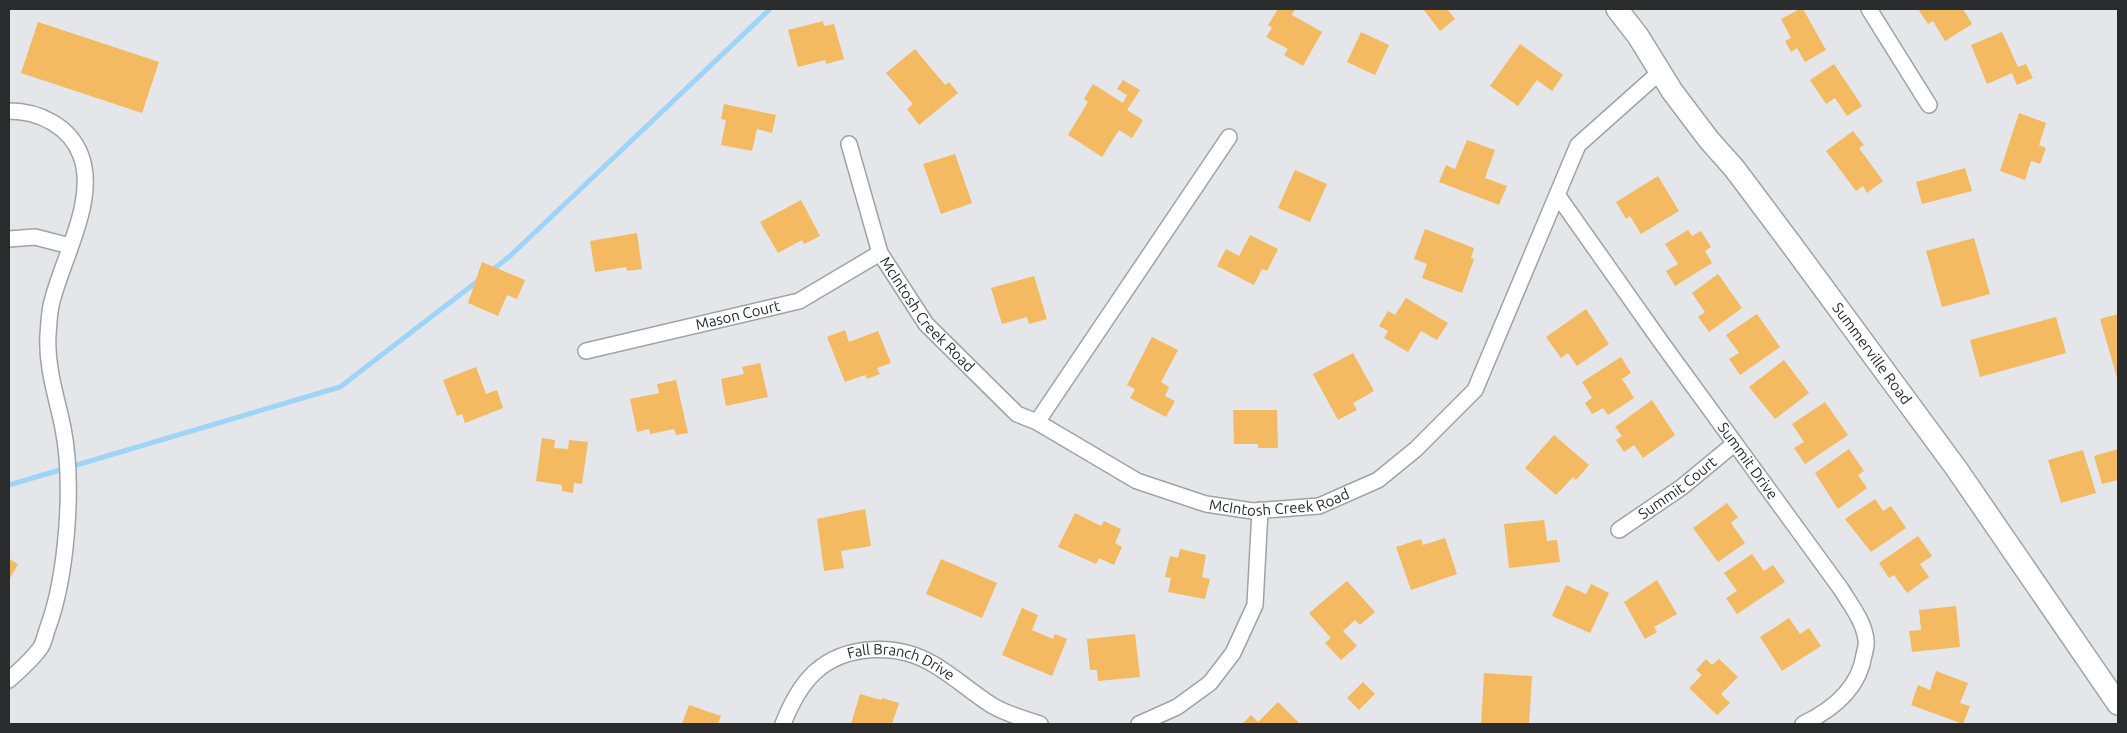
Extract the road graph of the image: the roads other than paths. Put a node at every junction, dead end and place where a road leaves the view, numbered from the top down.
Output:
1 (1617, 9) edge
2 (1868, 9) edge
3 (1660, 72) junction
4 (1929, 105) dead end
5 (9, 111) edge
6 (1229, 137) dead end
7 (849, 144) dead end
8 (1558, 196) junction
9 (9, 239) edge
10 (70, 246) junction
11 (880, 253) junction
12 (586, 351) dead end
13 (1037, 422) junction
14 (1734, 444) junction
15 (1260, 510) junction
16 (1619, 530) dead end
17 (9, 680) edge
18 (2118, 704) edge
19 (1144, 723) edge
20 (783, 724) edge
21 (1040, 724) edge
22 (1803, 724) edge

1 - 3 main road, Summerville Road
2 - 4 street
3 - 8 street, McIntosh Creek Road
3 - 18 main road, Summerville Road
5 - 10 street
6 - 13 street
7 - 11 street, McIntosh Creek Road
8 - 14 street, Summit Drive
8 - 15 street, McIntosh Creek Road
9 - 10 street
10 - 17 street
11 - 12 street, Mason Court
11 - 13 street, McIntosh Creek Road
13 - 15 street, McIntosh Creek Road
14 - 16 street, Summit Court
14 - 22 street, Summit Drive
15 - 19 street
20 - 21 street, Fall Branch Drive

